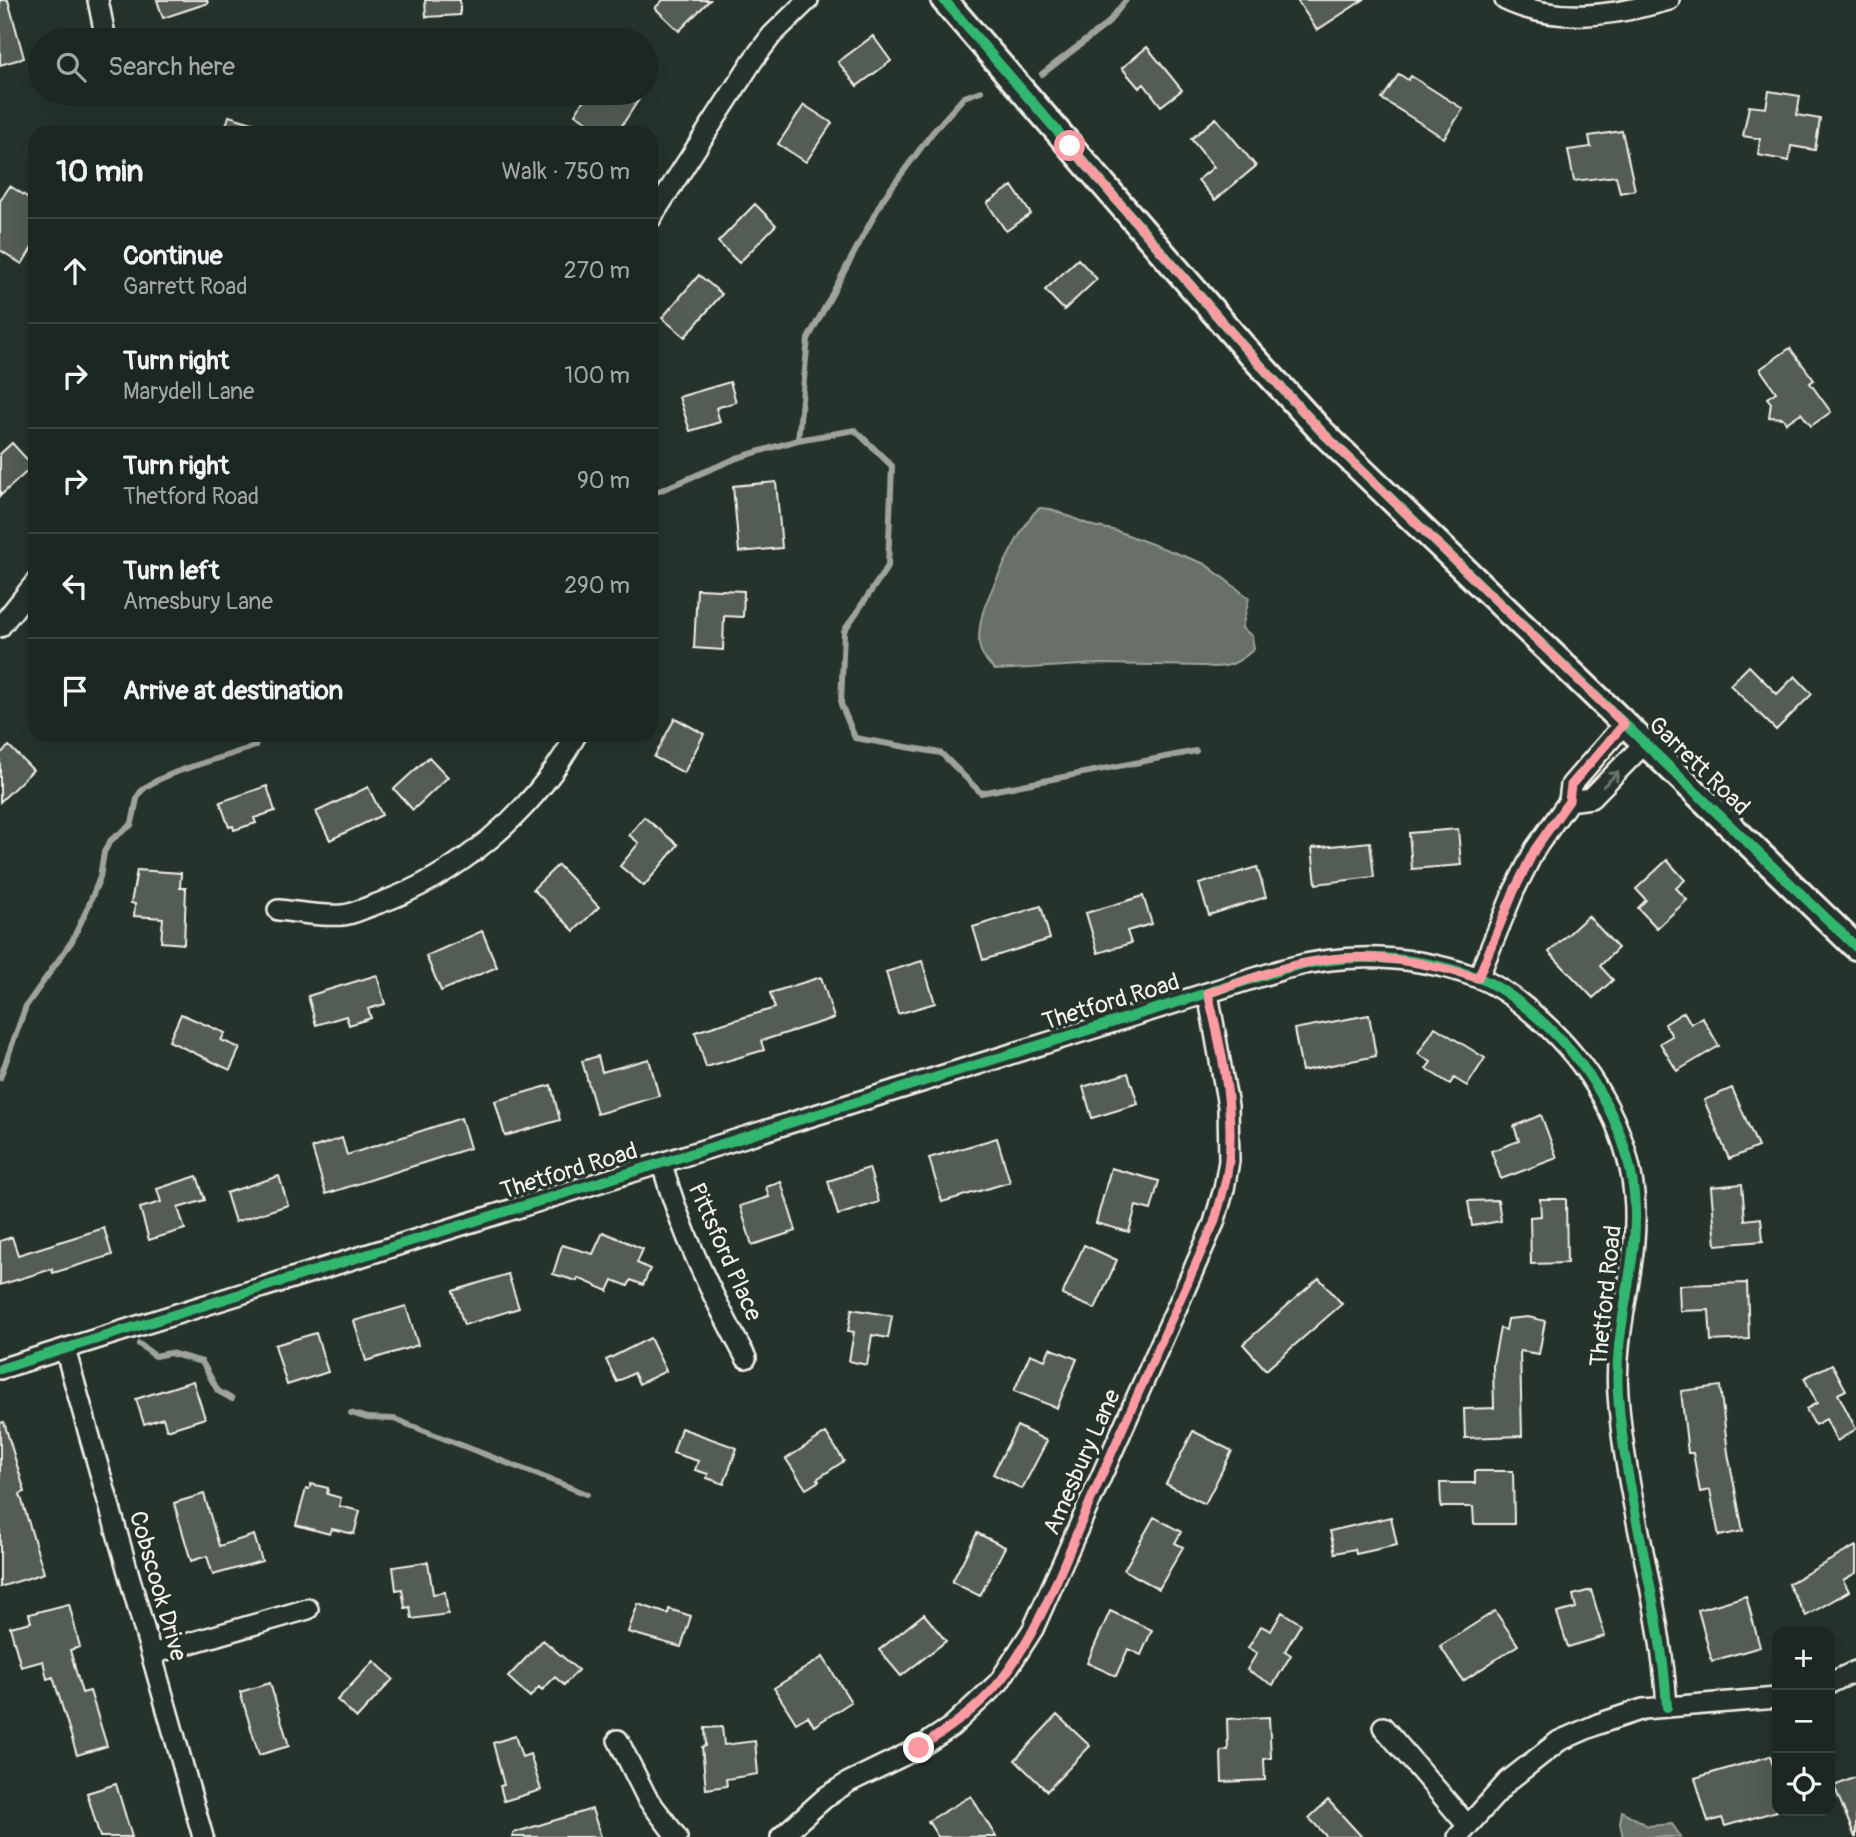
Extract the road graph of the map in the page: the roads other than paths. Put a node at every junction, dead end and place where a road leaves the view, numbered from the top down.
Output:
1 (98, 0) edge
2 (808, 0) edge
3 (944, 0) edge
4 (1505, 0) edge
5 (1669, 0) edge
6 (104, 28) edge
7 (658, 207) edge
8 (28, 592) edge
9 (0, 627) edge
10 (1624, 724) junction
11 (572, 742) edge
12 (1645, 743) junction
13 (1569, 801) junction
14 (278, 910) dead end
15 (1856, 947) edge
16 (1478, 978) junction
17 (1208, 993) junction
18 (662, 1164) junction
19 (65, 1349) junction
20 (746, 1358) dead end
21 (0, 1369) edge
22 (308, 1609) dead end
23 (152, 1654) junction
24 (1856, 1671) edge
25 (1835, 1681) edge
26 (1772, 1699) edge
27 (1667, 1707) junction
28 (1383, 1727) dead end
29 (618, 1740) dead end
30 (1463, 1831) edge
31 (203, 1837) edge
32 (677, 1837) edge
33 (781, 1837) edge

1 - 6 street
2 - 7 street
3 - 10 street, Garrett Road
4 - 5 street
8 - 9 street
10 - 12 street, Garrett Road
10 - 13 street
11 - 14 street
13 -> 12 street
12 - 15 street, Garrett Road
13 - 16 street
16 - 17 street, Thetford Road
16 - 27 street, Thetford Road
17 - 18 street, Thetford Road
17 - 33 street, Amesbury Lane
18 - 19 street, Thetford Road
18 - 20 street, Pittsford Place
19 - 21 street, Thetford Road
19 - 23 street, Cobscook Drive
22 - 23 street
23 - 31 street, Cobscook Drive
24 - 25 street
26 - 27 street
27 - 30 street
28 - 30 street
29 - 32 street

